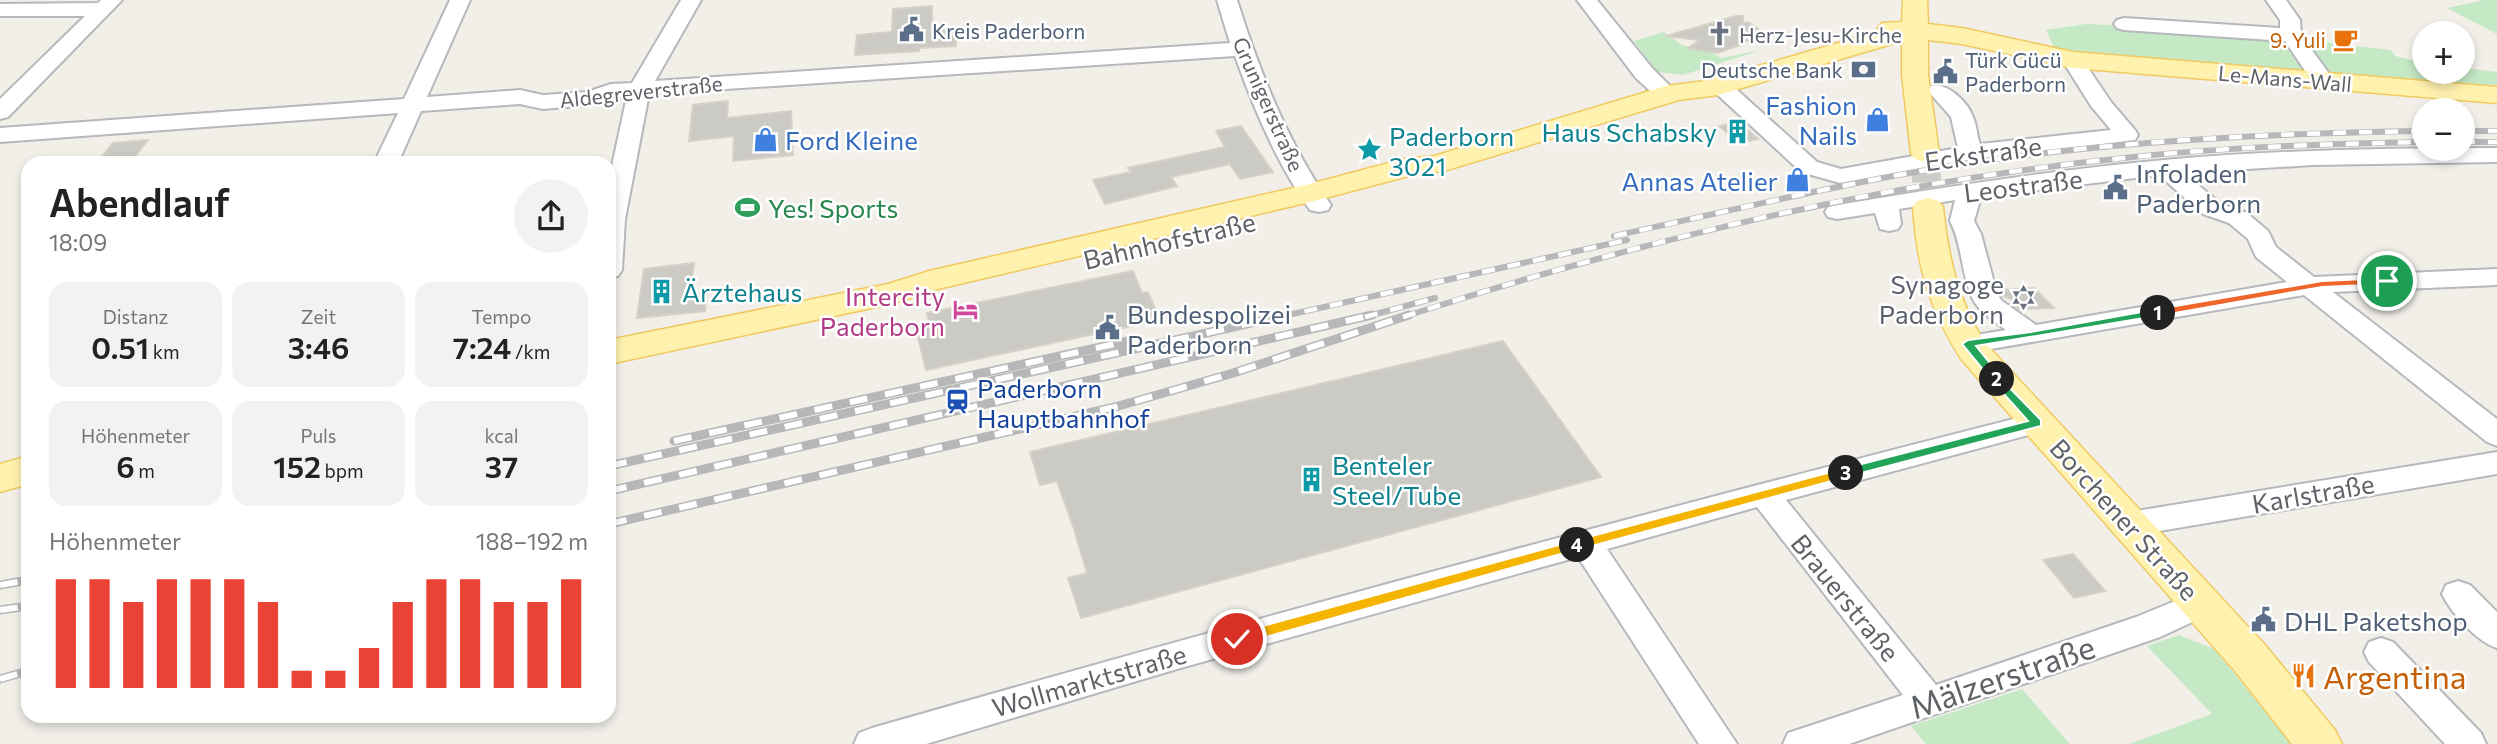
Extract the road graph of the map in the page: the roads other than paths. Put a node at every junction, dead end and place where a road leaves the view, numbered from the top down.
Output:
1 (460, 0) edge
2 (691, 0) edge
3 (1227, 0) edge
4 (1915, 0) edge
5 (2276, 0) edge
6 (109, 4) edge
7 (1591, 4) edge
8 (0, 10) edge
9 (2124, 24) dead end
10 (1914, 29) junction
11 (2291, 35) junction
12 (1241, 49) junction
13 (1837, 50) junction
14 (2073, 60) junction
15 (1915, 75) junction
16 (2324, 82) junction
17 (1718, 85) junction
18 (639, 89) junction
19 (1939, 91) dead end
20 (1672, 93) junction
21 (2497, 94) edge
22 (413, 105) junction
23 (0, 112) edge
24 (0, 135) edge
25 (1925, 152) tunnel mouth
26 (1975, 152) junction
27 (2497, 155) edge
28 (389, 156) edge
29 (2165, 167) junction
30 (1970, 191) junction
31 (1315, 199) junction
32 (616, 204) edge
33 (1928, 207) tunnel mouth
34 (1837, 212) dead end
35 (2497, 277) edge
36 (2311, 286) junction
37 (2031, 335) junction
38 (1968, 344) junction
39 (616, 351) edge
40 (2037, 423) junction
41 (2497, 435) edge
42 (21, 460) edge
43 (0, 462) edge
44 (2497, 463) edge
45 (21, 472) edge
46 (0, 478) edge
47 (1763, 494) junction
48 (2130, 524) junction
49 (1585, 543) junction
50 (2458, 594) dead end
51 (2202, 603) junction
52 (2497, 634) edge
53 (2381, 652) dead end
54 (1928, 701) junction
55 (872, 744) edge
56 (1719, 744) edge
57 (1801, 744) edge
58 (2319, 744) edge
59 (2468, 744) edge

1 - 22 street
2 - 18 street
3 - 12 street, Grunigerstraße
4 - 10 main road
5 - 11 street
6 - 8 street
6 - 23 street
7 - 20 street
9 - 11 street
10 - 13 main road, Bahnhofstraße
10 - 14 main road, Le-Mans-Wall
10 - 15 main road
10 - 20 main road, Bahnhofstraße
11 - 16 street
12 - 18 street, Aldegreverstraße
12 - 31 street, Grunigerstraße
13 - 15 main road
13 - 17 main road, Bahnhofstraße
14 - 16 main road, Le-Mans-Wall
14 - 26 street, Eckstraße
15 - 25 main road
16 - 21 main road, Le-Mans-Wall
17 - 20 main road, Bahnhofstraße
17 - 26 street, Eckstraße
18 - 22 street, Aldegreverstraße
18 - 32 street
19 - 26 street
20 - 31 main road, Bahnhofstraße
22 - 24 street, Aldegreverstraße
22 - 28 street
27 - 29 street, Leostraße
29 - 30 street, Leostraße
29 - 36 street
30 - 34 street, Leostraße
30 - 37 street
31 - 39 main road, Bahnhofstraße
33 - 38 main road, Borchener Straße
35 - 36 street
36 - 37 street
36 - 41 street
37 - 38 street
38 - 40 main road, Borchener Straße
40 - 47 street, Wollmarktstraße
40 - 48 main road, Borchener Straße
42 - 43 main road
44 - 48 street, Karlstraße
45 - 46 main road
47 - 49 street, Wollmarktstraße
47 - 54 street, Brauerstraße
48 - 51 main road, Borchener Straße
49 - 55 street, Wollmarktstraße
49 - 56 street
50 - 52 street
51 - 54 street, Mälzerstraße
51 - 58 main road, Borchener Straße
53 - 59 street
54 - 57 street, Mälzerstraße

